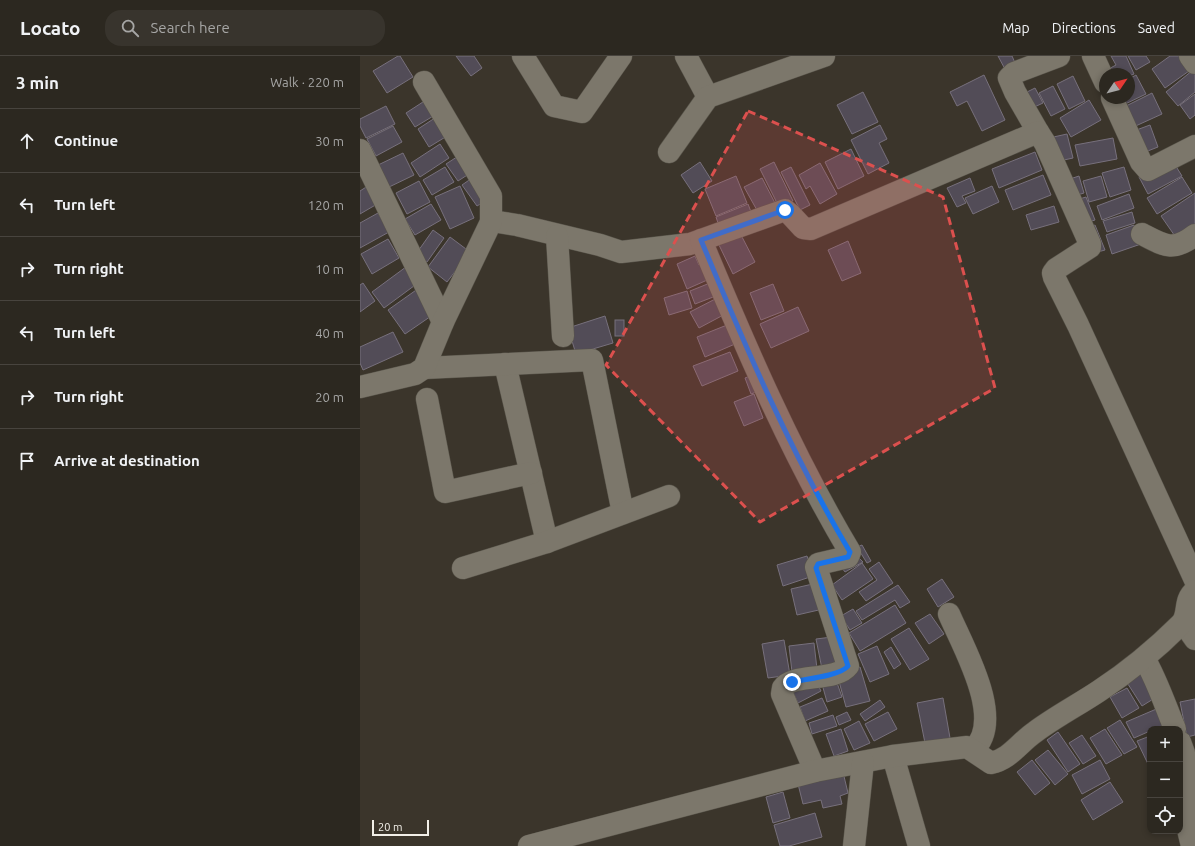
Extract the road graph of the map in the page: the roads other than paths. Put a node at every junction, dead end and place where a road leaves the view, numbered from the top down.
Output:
1 (523, 56) edge
2 (621, 56) edge
3 (686, 56) edge
4 (824, 56) edge
5 (1059, 56) edge
6 (1093, 56) edge
7 (1190, 56) edge
8 (1195, 63) edge
9 (1099, 69) edge
10 (424, 82) dead end
11 (708, 97) junction
12 (1115, 104) edge
13 (1038, 132) junction
14 (1195, 146) edge
15 (360, 150) edge
16 (669, 152) dead end
17 (491, 222) junction
18 (1142, 234) dead end
19 (1195, 235) edge
20 (557, 236) junction
21 (701, 240) junction
22 (443, 322) junction
23 (563, 336) dead end
24 (505, 364) junction
25 (424, 368) junction
26 (360, 387) edge
27 (427, 399) dead end
28 (531, 473) junction
29 (669, 496) dead end
30 (623, 513) junction
31 (547, 542) junction
32 (463, 568) dead end
33 (1195, 580) edge
34 (1195, 591) edge
35 (949, 614) dead end
36 (1189, 630) edge
37 (1144, 658) junction
38 (1174, 726) edge
39 (973, 750) junction
40 (1183, 750) edge
41 (893, 756) junction
42 (863, 762) junction
43 (815, 771) junction
44 (1191, 793) edge
45 (529, 846) edge
46 (854, 846) edge
47 (919, 846) edge
48 (1192, 846) edge

1 - 2 street
3 - 11 street
4 - 11 street
5 - 13 street
6 - 9 street
7 - 8 street
10 - 17 street
11 - 16 street
12 - 14 street
13 - 21 street
13 - 33 street
15 - 22 street
17 - 20 street
17 - 22 street
18 - 19 street
20 - 21 street
20 - 23 street
21 - 43 street
22 - 25 street
24 - 25 street
24 - 28 street
24 - 30 street
25 - 26 street
27 - 28 street
28 - 31 street
29 - 30 street
30 - 31 street
31 - 32 street
34 - 36 street
35 - 39 street
36 - 37 street
37 - 38 street
37 - 39 street
39 - 41 street
40 - 44 street
41 - 42 street
41 - 47 street
42 - 43 street
42 - 46 street
43 - 45 street
44 - 48 street

